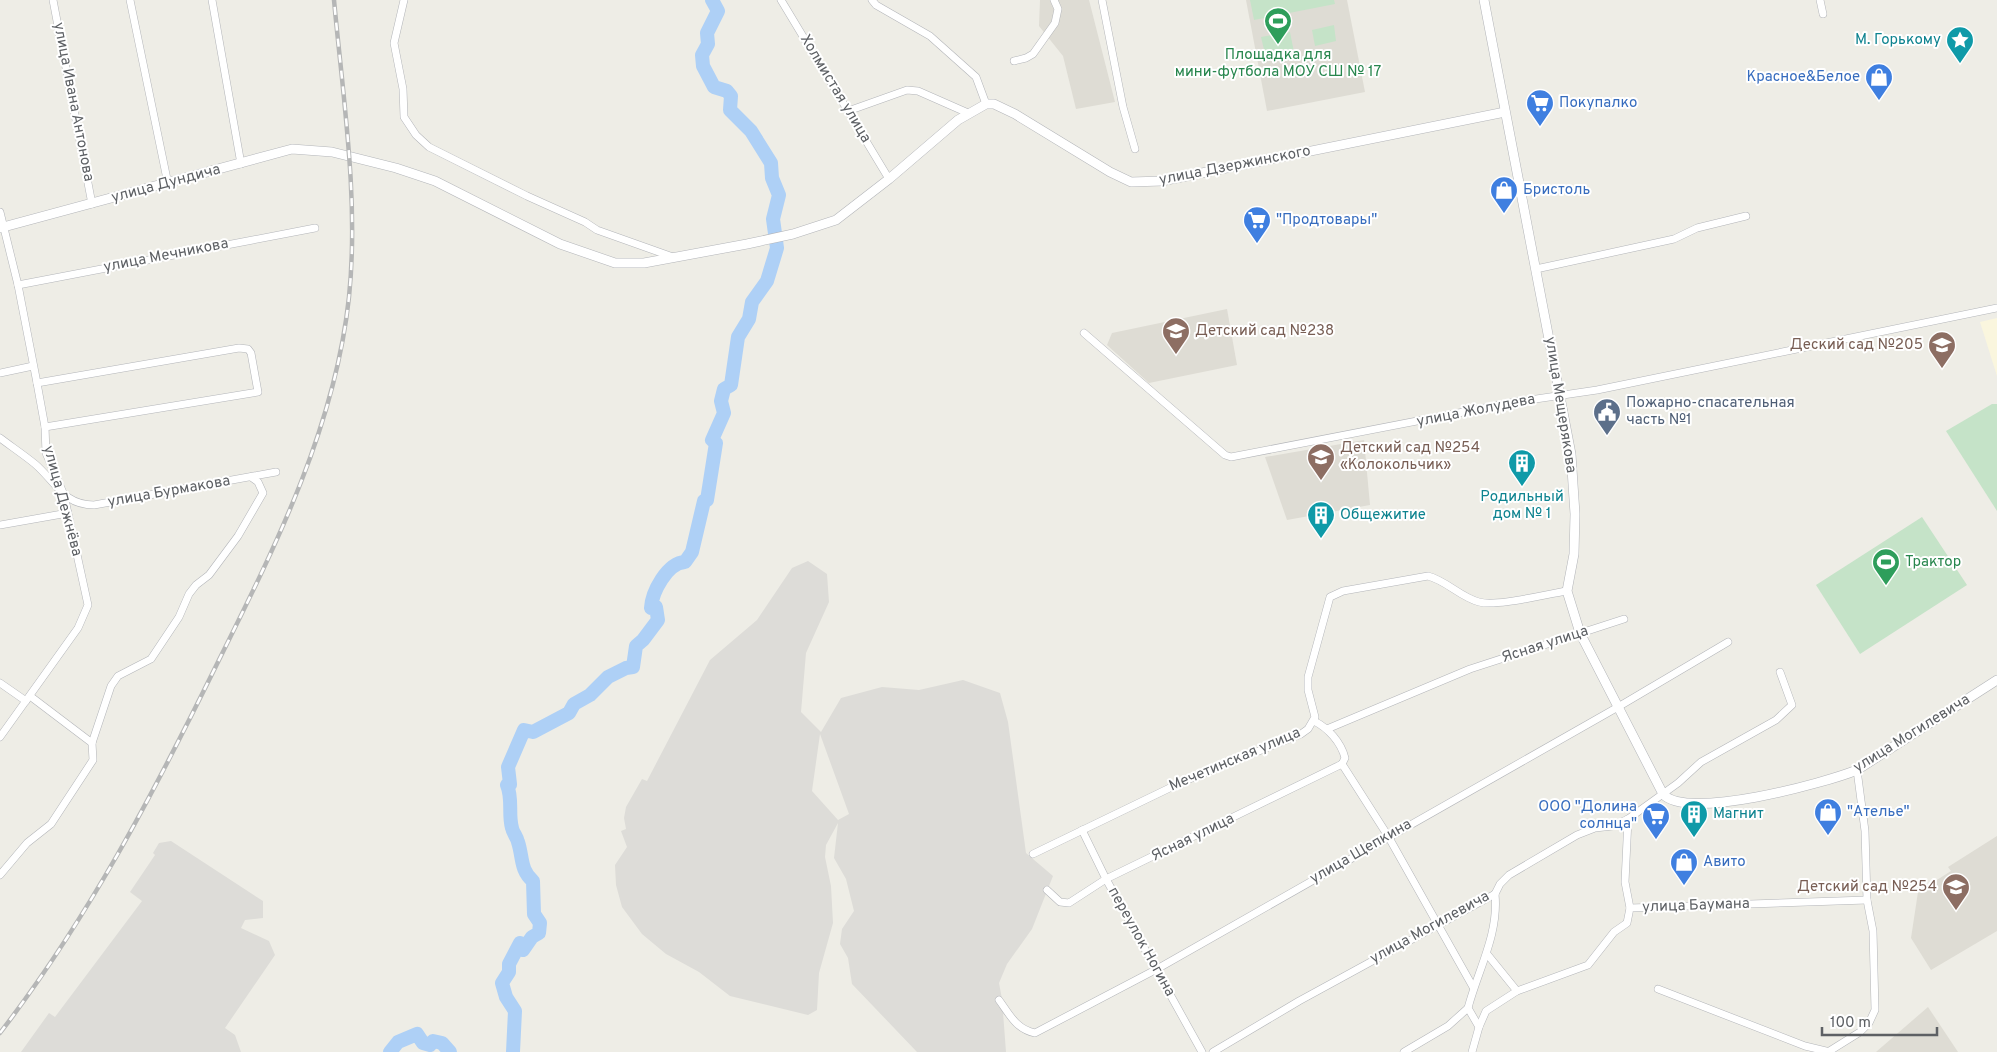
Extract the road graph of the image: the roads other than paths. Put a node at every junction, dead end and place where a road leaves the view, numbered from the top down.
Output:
1 (53, 0) edge
2 (130, 0) edge
3 (212, 0) edge
4 (404, 0) edge
5 (780, 0) edge
6 (872, 0) edge
7 (1054, 0) edge
8 (1102, 0) edge
9 (1484, 0) edge
10 (1820, 0) edge
11 (1823, 14) dead end
12 (1014, 61) dead end
13 (986, 104) junction
14 (848, 111) junction
15 (1505, 112) junction
16 (968, 113) junction
17 (1134, 149) dead end
18 (241, 164) junction
19 (889, 179) junction
20 (168, 184) junction
21 (92, 204) junction
22 (0, 212) edge
23 (1746, 216) dead end
24 (2, 227) edge
25 (315, 228) dead end
26 (675, 258) junction
27 (1536, 269) junction
28 (18, 285) junction
29 (1997, 308) edge
30 (1084, 333) dead end
31 (33, 366) junction
32 (0, 373) edge
33 (37, 383) junction
34 (1561, 395) junction
35 (46, 427) junction
36 (0, 438) edge
37 (276, 472) dead end
38 (251, 477) junction
39 (64, 495) junction
40 (68, 514) junction
41 (0, 525) edge
42 (1567, 591) junction
43 (1624, 619) dead end
44 (1580, 633) junction
45 (1728, 642) dead end
46 (1780, 672) dead end
47 (1997, 680) edge
48 (0, 684) edge
49 (28, 698) junction
50 (1618, 707) junction
51 (1314, 721) junction
52 (1327, 729) junction
53 (0, 737) edge
54 (92, 743) junction
55 (1342, 764) junction
56 (1857, 770) junction
57 (1663, 794) junction
58 (1628, 819) junction
59 (1082, 830) junction
60 (1388, 836) junction
61 (1033, 854) dead end
62 (0, 875) edge
63 (1106, 880) junction
64 (1046, 890) dead end
65 (1495, 894) junction
66 (1867, 900) junction
67 (1630, 908) junction
68 (1438, 924) junction
69 (1487, 954) junction
70 (1157, 968) junction
71 (1473, 987) junction
72 (1658, 989) dead end
73 (1517, 991) junction
74 (999, 1000) dead end
75 (1468, 1008) junction
76 (1479, 1027) junction
77 (1202, 1052) edge
78 (1213, 1052) edge
79 (1404, 1052) edge
80 (1472, 1052) edge
81 (1829, 1052) edge

1 - 21 street, улица Ивана Антонова
2 - 20 street
3 - 18 street
4 - 26 street
5 - 14 street, Холмистая улица
6 - 13 street
7 - 12 street
8 - 17 street
9 - 15 street, улица Мещерякова
10 - 11 street
13 - 15 street, улица Дзержинского
13 - 16 street
14 - 16 street
14 - 19 street, Холмистая улица
15 - 27 street, улица Мещерякова
16 - 19 street
18 - 20 street, улица Дундича
18 - 26 street, улица Дундича
19 - 26 street, улица Дундича
20 - 21 street, улица Дундича
21 - 24 street, улица Дундича
22 - 24 street, улица Дежнёва
23 - 27 street
24 - 28 street, улица Дежнёва
25 - 28 street, улица Мечникова
27 - 34 street, улица Мещерякова
28 - 31 street, улица Дежнёва
29 - 34 street, улица Жолудева
30 - 34 street, улица Жолудева
31 - 32 street
31 - 33 street, улица Дежнёва
33 - 35 street, улица Дежнёва
33 - 35 street
34 - 42 street, улица Мещерякова
35 - 39 street, улица Дежнёва
36 - 39 street
37 - 38 street, улица Бурмакова
38 - 39 street, улица Бурмакова
38 - 54 street
39 - 40 street, улица Дежнёва
40 - 41 street
40 - 49 street, улица Дежнёва
42 - 44 street, улица Мещерякова
42 - 51 street, Мечетинская улица
43 - 44 street, Ясная улица
44 - 50 street, улица Мещерякова
44 - 52 street, Ясная улица
45 - 50 street, улица Щепкина
46 - 57 street
47 - 56 street, улица Могилевича
48 - 49 street
49 - 53 street, улица Дежнёва
49 - 54 street
50 - 57 street, улица Мещерякова
50 - 60 street, улица Щепкина
51 - 52 street
51 - 59 street, Мечетинская улица
52 - 55 street
54 - 62 street
55 - 60 street
55 - 63 street, Ясная улица
56 - 57 street, улица Могилевича
56 - 66 street
57 - 58 street, улица Могилевича
58 - 65 street, улица Могилевича
58 - 67 street
59 - 61 street, Мечетинская улица
59 - 63 street, переулок Ногина
60 - 68 street
60 - 70 street, улица Щепкина
63 - 64 street, Ясная улица
63 - 70 street, переулок Ногина
65 - 68 street, улица Могилевича
65 - 69 street
66 - 67 street, улица Баумана
66 - 81 street
67 - 73 street, улица Баумана
68 - 71 street
68 - 78 street, улица Могилевича
69 - 71 street
69 - 73 street
70 - 74 street, улица Щепкина
70 - 77 street, переулок Ногина
71 - 75 street
72 - 81 street
73 - 76 street, улица Баумана
75 - 76 street
75 - 79 street
76 - 80 street, улица Баумана

